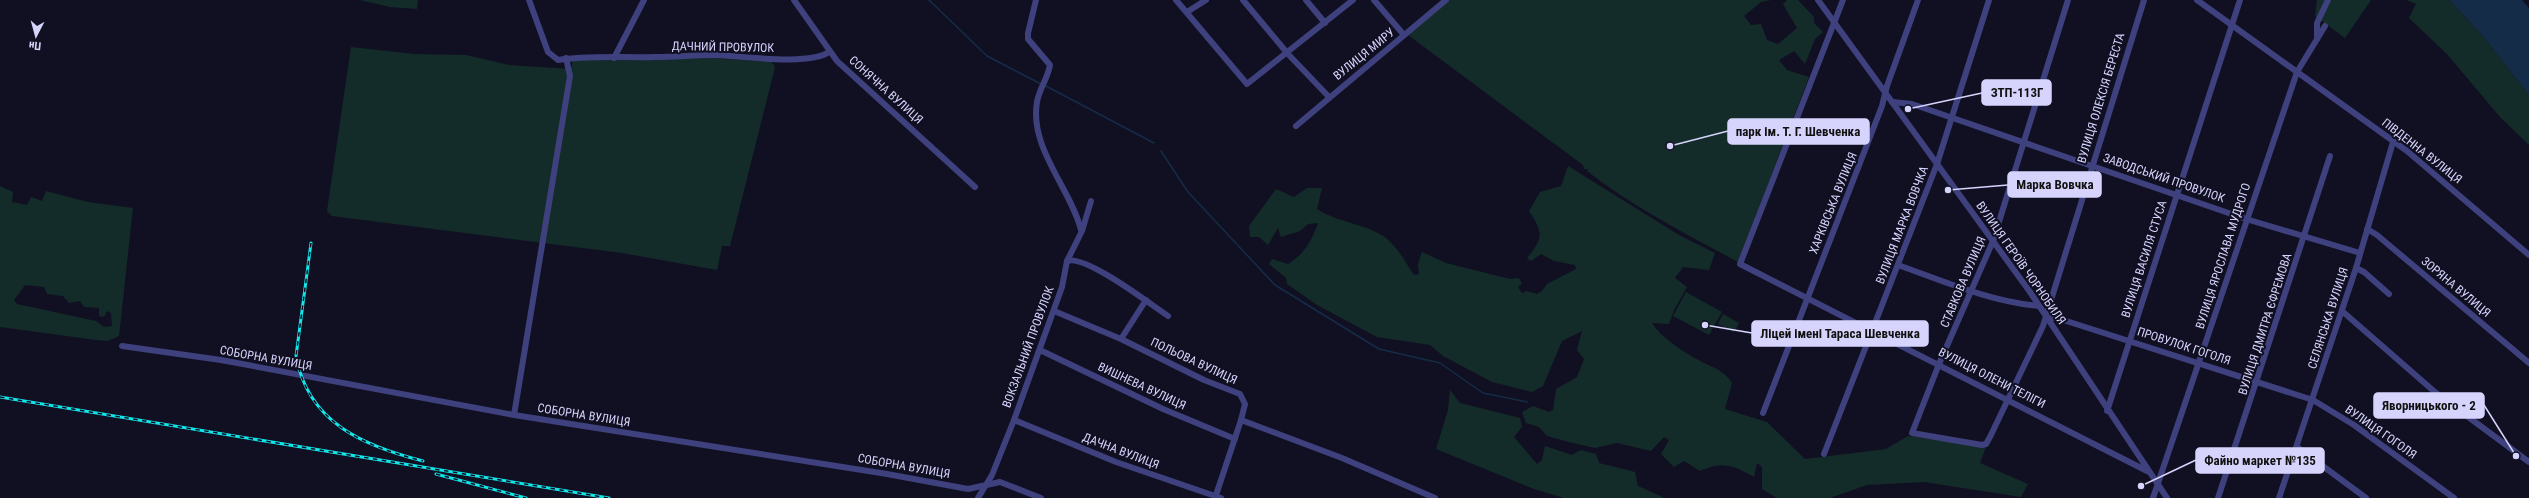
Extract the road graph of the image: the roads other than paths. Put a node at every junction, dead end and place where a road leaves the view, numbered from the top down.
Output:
1 (529, 0) edge
2 (644, 0) edge
3 (794, 0) edge
4 (1036, 0) edge
5 (1176, 0) edge
6 (1206, 0) edge
7 (1243, 0) edge
8 (1306, 0) edge
9 (1354, 0) edge
10 (1374, 0) edge
11 (1446, 0) edge
12 (1818, 0) edge
13 (1843, 0) edge
14 (1918, 0) edge
15 (1989, 0) edge
16 (2068, 0) edge
17 (2144, 0) edge
18 (2198, 0) edge
19 (2240, 0) edge
20 (2329, 0) edge
21 (1187, 12) junction
22 (1325, 23) junction
23 (1834, 23) junction
24 (2325, 26) dead end
25 (2232, 27) junction
26 (1404, 35) junction
27 (2317, 39) junction
28 (829, 52) junction
29 (1288, 54) junction
30 (566, 58) junction
31 (614, 58) junction
32 (2297, 72) junction
33 (1885, 93) junction
34 (1329, 97) junction
35 (1892, 102) junction
36 (1952, 117) junction
37 (1296, 126) dead end
38 (2024, 142) junction
39 (2392, 142) junction
40 (2330, 156) dead end
41 (1937, 164) junction
42 (2092, 165) junction
43 (975, 187) dead end
44 (2178, 194) junction
45 (1091, 201) dead end
46 (2246, 218) junction
47 (2367, 229) junction
48 (1082, 231) junction
49 (2305, 238) junction
50 (1993, 241) junction
51 (2360, 253) junction
52 (2529, 255) edge
53 (1067, 261) junction
54 (1898, 265) junction
55 (2356, 268) junction
56 (1971, 291) junction
57 (2389, 294) dead end
58 (1808, 297) junction
59 (1146, 300) junction
60 (2039, 306) junction
61 (1054, 311) junction
62 (2342, 311) junction
63 (1168, 316) dead end
64 (2046, 318) junction
65 (1874, 330) junction
66 (1121, 338) junction
67 (2130, 340) junction
68 (122, 346) dead end
69 (1040, 350) junction
70 (2199, 363) junction
71 (2529, 363) edge
72 (1939, 364) junction
73 (2258, 382) junction
74 (2008, 400) junction
75 (2313, 400) junction
76 (2107, 411) junction
77 (1763, 413) dead end
78 (514, 414) junction
79 (1014, 420) junction
80 (1241, 420) junction
81 (1912, 433) joint
82 (1235, 439) junction
83 (2297, 447) junction
84 (1824, 454) dead end
85 (2529, 462) edge
86 (2147, 471) junction
87 (984, 484) junction
88 (2157, 485) junction
89 (1217, 497) edge
90 (978, 498) edge
91 (1041, 498) edge
92 (1435, 498) edge
93 (2153, 498) edge
94 (2167, 498) edge
95 (2218, 498) edge
96 (2279, 498) edge
97 (2366, 498) edge
98 (2454, 498) edge

1 - 30 street, ДАЧНИЙ ПРОВУЛОК
2 - 31 street
3 - 28 street, СОНЯЧНА ВУЛИЦЯ
4 - 48 street
5 - 21 street
6 - 21 street
7 - 29 street
8 - 22 street
9 - 22 street
10 - 26 street
11 - 26 street, ВУЛИЦЯ МИРУ
12 - 23 street, ВУЛИЦЯ ГЕРОЇВ ЧОРНОБИЛЯ
13 - 23 street
14 - 33 street, ХАРКІВСЬКА ВУЛИЦЯ
15 - 36 street, ВУЛИЦЯ МАРКА ВОВЧКА
16 - 38 street, СТАВКОВА ВУЛИЦЯ
17 - 42 street, ВУЛИЦЯ ОЛЕКСІЯ БЕРЕСТА
18 - 25 street, ПІВДЕННА ВУЛИЦЯ
19 - 25 street, ВУЛИЦЯ ВАСИЛЯ СТУСА
20 - 27 street
21 - 29 street
22 - 29 street
23 - 33 street, ВУЛИЦЯ ГЕРОЇВ ЧОРНОБИЛЯ
23 - 58 street, ВУЛИЦЯ ОЛЕНИ ТЕЛІГИ
24 - 27 street, ВУЛИЦЯ ЯРОСЛАВА МУДРОГО
25 - 32 street, ПІВДЕННА ВУЛИЦЯ
25 - 44 street, ВУЛИЦЯ ВАСИЛЯ СТУСА
26 - 34 street, ВУЛИЦЯ МИРУ
27 - 32 street, ВУЛИЦЯ ЯРОСЛАВА МУДРОГО
28 - 31 street, ДАЧНИЙ ПРОВУЛОК
28 - 43 street, СОНЯЧНА ВУЛИЦЯ
29 - 34 street
30 - 31 street, ДАЧНИЙ ПРОВУЛОК
30 - 78 street
32 - 39 street, ПІВДЕННА ВУЛИЦЯ
32 - 46 street, ВУЛИЦЯ ЯРОСЛАВА МУДРОГО
33 - 35 street, ВУЛИЦЯ ГЕРОЇВ ЧОРНОБИЛЯ
33 - 58 street, ХАРКІВСЬКА ВУЛИЦЯ
34 - 37 street, ВУЛИЦЯ МИРУ
35 - 36 street, ЗАВОДСЬКИЙ ПРОВУЛОК
35 - 41 street, ВУЛИЦЯ ГЕРОЇВ ЧОРНОБИЛЯ
36 - 38 street, ЗАВОДСЬКИЙ ПРОВУЛОК
36 - 41 street, ВУЛИЦЯ МАРКА ВОВЧКА
38 - 42 street, ЗАВОДСЬКИЙ ПРОВУЛОК
38 - 50 street, СТАВКОВА ВУЛИЦЯ
39 - 47 street, СЕЛЯНСЬКА ВУЛИЦЯ
39 - 52 street, ПІВДЕННА ВУЛИЦЯ
40 - 49 street, ВУЛИЦЯ ДМИТРА ЄФРЕМОВА
41 - 50 street, ВУЛИЦЯ ГЕРОЇВ ЧОРНОБИЛЯ
41 - 54 street, ВУЛИЦЯ МАРКА ВОВЧКА
42 - 44 street, ЗАВОДСЬКИЙ ПРОВУЛОК
42 - 64 street, ВУЛИЦЯ ОЛЕКСІЯ БЕРЕСТА
44 - 46 street, ЗАВОДСЬКИЙ ПРОВУЛОК
44 - 67 street, ВУЛИЦЯ ВАСИЛЯ СТУСА
45 - 48 street, ВОКЗАЛЬНИЙ ПРОВУЛОК
46 - 49 street, ЗАВОДСЬКИЙ ПРОВУЛОК
46 - 70 street, ВУЛИЦЯ ЯРОСЛАВА МУДРОГО
47 - 51 street, СЕЛЯНСЬКА ВУЛИЦЯ
47 - 71 street, ЗОРЯНА ВУЛИЦЯ
48 - 53 street, ВОКЗАЛЬНИЙ ПРОВУЛОК
49 - 51 street, ЗАВОДСЬКИЙ ПРОВУЛОК
49 - 73 street, ВУЛИЦЯ ДМИТРА ЄФРЕМОВА
50 - 56 street, СТАВКОВА ВУЛИЦЯ
50 - 60 street, ВУЛИЦЯ ГЕРОЇВ ЧОРНОБИЛЯ
51 - 55 street, СЕЛЯНСЬКА ВУЛИЦЯ
53 - 59 street
53 - 61 street, ВОКЗАЛЬНИЙ ПРОВУЛОК
54 - 56 street
54 - 65 street, ВУЛИЦЯ МАРКА ВОВЧКА
55 - 57 street
55 - 62 street, СЕЛЯНСЬКА ВУЛИЦЯ
56 - 60 street
56 - 72 street, СТАВКОВА ВУЛИЦЯ
58 - 65 street, ВУЛИЦЯ ОЛЕНИ ТЕЛІГИ
58 - 77 street, ХАРКІВСЬКА ВУЛИЦЯ
59 - 63 street
59 - 66 street
60 - 64 street, ВУЛИЦЯ ГЕРОЇВ ЧОРНОБИЛЯ
61 - 66 street, ПОЛЬОВА ВУЛИЦЯ
61 - 69 street, ВОКЗАЛЬНИЙ ПРОВУЛОК
62 - 75 street, СЕЛЯНСЬКА ВУЛИЦЯ
62 - 85 street
64 - 67 street, ПРОВУЛОК ГОГОЛЯ
64 - 74 street, ВУЛИЦЯ ОЛЕКСІЯ БЕРЕСТА
64 - 76 street, ВУЛИЦЯ ГЕРОЇВ ЧОРНОБИЛЯ
65 - 72 street, ВУЛИЦЯ ОЛЕНИ ТЕЛІГИ
65 - 84 street, ВУЛИЦЯ МАРКА ВОВЧКА
66 - 80 street, ПОЛЬОВА ВУЛИЦЯ
67 - 70 street, ПРОВУЛОК ГОГОЛЯ
67 - 76 street, ВУЛИЦЯ ВАСИЛЯ СТУСА
68 - 78 street, СОБОРНА ВУЛИЦЯ
69 - 79 street, ВОКЗАЛЬНИЙ ПРОВУЛОК
69 - 82 street, ВИШНЕВА ВУЛИЦЯ
70 - 73 street, ПРОВУЛОК ГОГОЛЯ
70 - 88 street, ВУЛИЦЯ ЯРОСЛАВА МУДРОГО
72 - 74 street, ВУЛИЦЯ ОЛЕНИ ТЕЛІГИ
72 - 81 street, СТАВКОВА ВУЛИЦЯ
73 - 75 street, ПРОВУЛОК ГОГОЛЯ
73 - 95 street, ВУЛИЦЯ ДМИТРА ЄФРЕМОВА
74 - 81 street, ВУЛИЦЯ ОЛЕКСІЯ БЕРЕСТА
74 - 86 street, ВУЛИЦЯ ОЛЕНИ ТЕЛІГИ
75 - 83 street, СЕЛЯНСЬКА ВУЛИЦЯ
75 - 98 street, ВУЛИЦЯ ГОГОЛЯ
76 - 86 street, ВУЛИЦЯ ГЕРОЇВ ЧОРНОБИЛЯ
78 - 87 street, СОБОРНА ВУЛИЦЯ
79 - 87 street, ВОКЗАЛЬНИЙ ПРОВУЛОК
79 - 89 street, ДАЧНА ВУЛИЦЯ
80 - 82 street
80 - 92 street
82 - 89 street
83 - 96 street, СЕЛЯНСЬКА ВУЛИЦЯ
83 - 97 street
86 - 88 street, ВУЛИЦЯ ГЕРОЇВ ЧОРНОБИЛЯ
87 - 90 street, ВОКЗАЛЬНИЙ ПРОВУЛОК
87 - 91 street, СОБОРНА ВУЛИЦЯ
88 - 93 street, ВУЛИЦЯ ЯРОСЛАВА МУДРОГО
88 - 94 street

